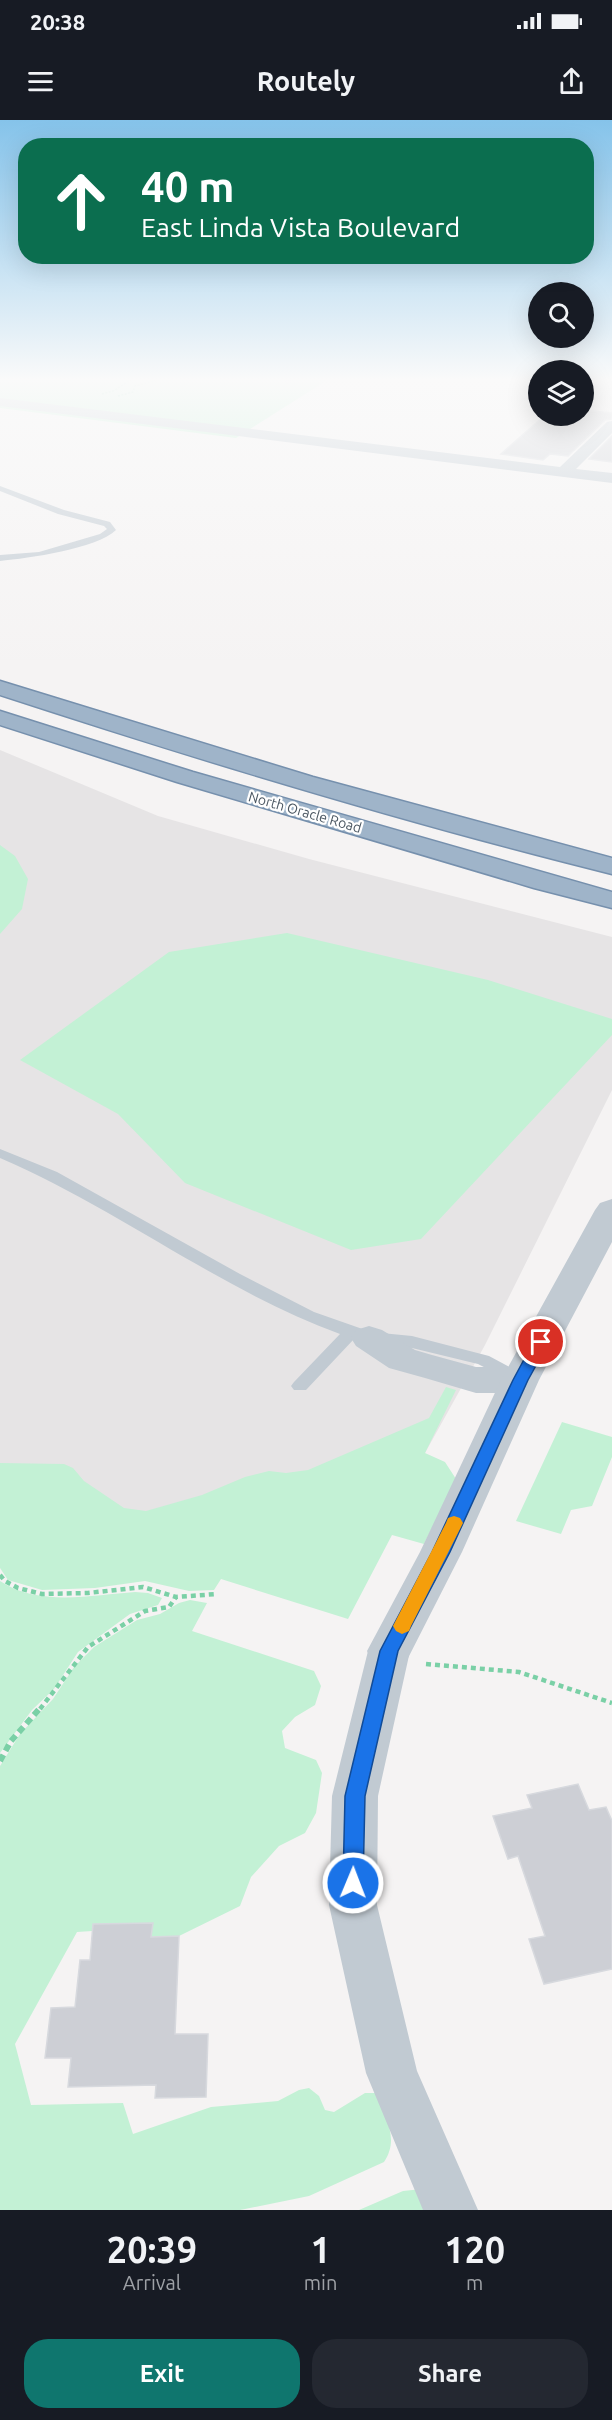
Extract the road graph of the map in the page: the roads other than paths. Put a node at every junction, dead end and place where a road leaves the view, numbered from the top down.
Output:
1 (0, 488) edge
2 (0, 558) edge
3 (0, 688) edge
4 (0, 718) edge
5 (612, 866) edge
6 (612, 900) edge
7 (0, 1153) edge
8 (612, 1210) edge
9 (360, 1335) junction
10 (520, 1380) junction
11 (300, 1386) dead end
12 (407, 1658) joint
13 (451, 2210) edge

1 - 2 lane
3 - 5 highway, North Oracle Road
4 - 6 highway, North Oracle Road
7 - 9 lane
8 - 10 street
9 - 10 street
9 - 11 lane
10 - 12 street
12 - 13 street

